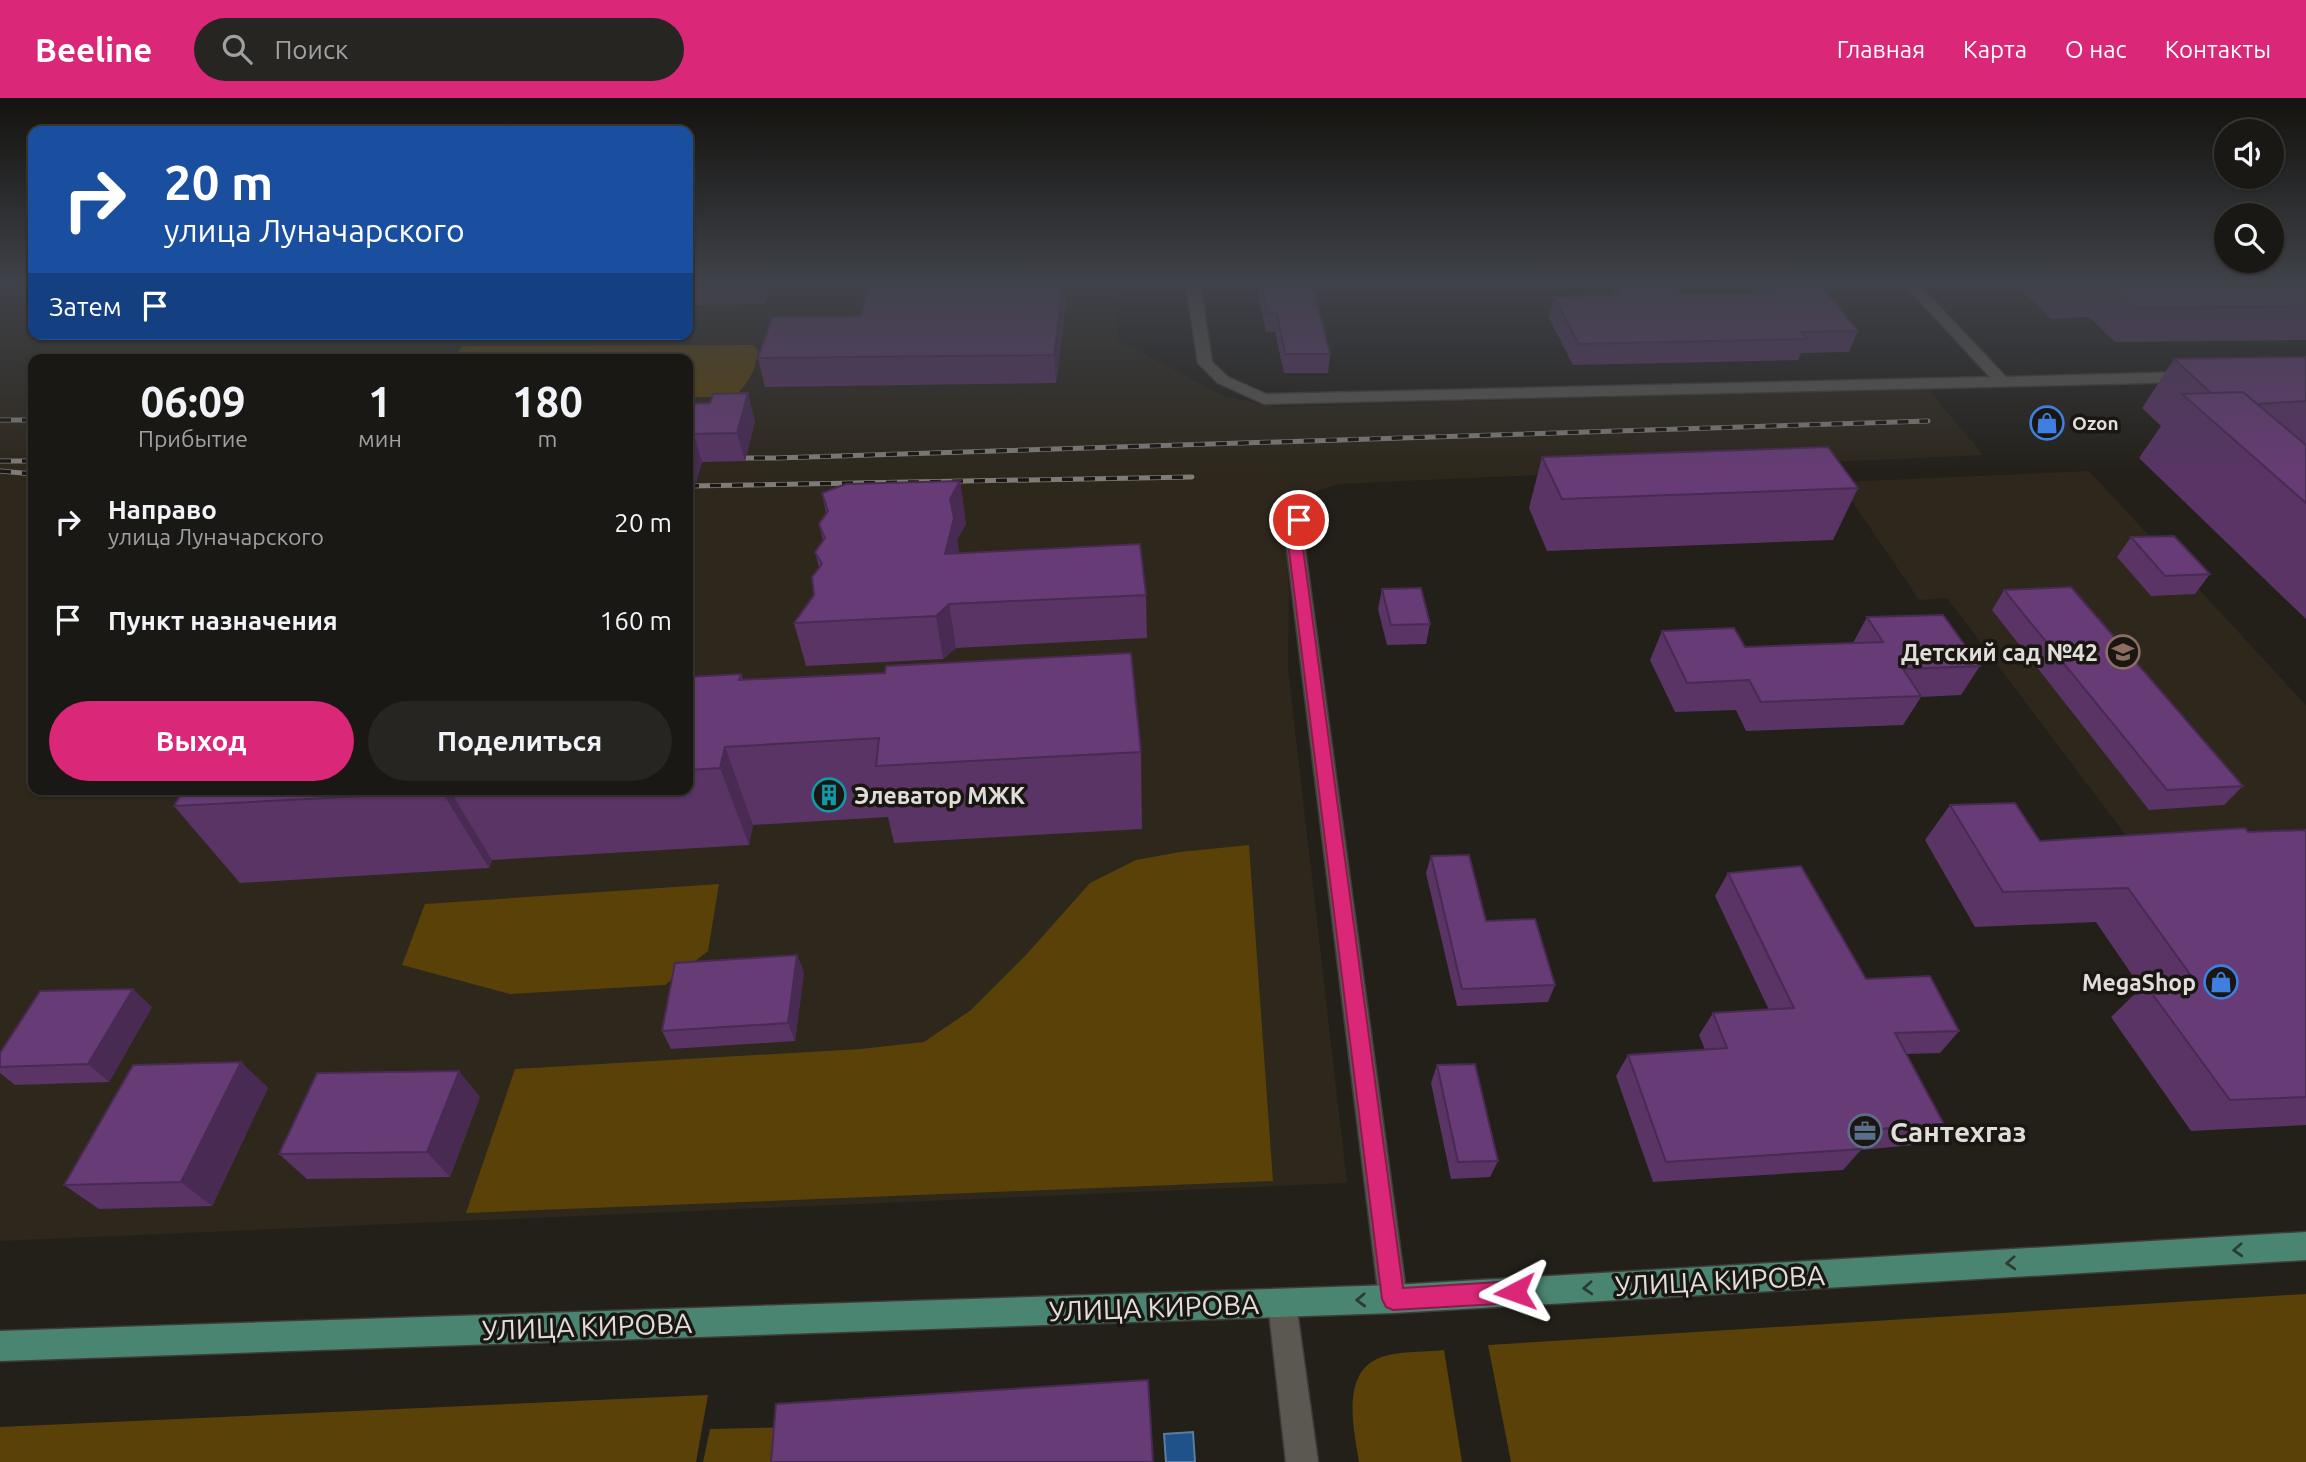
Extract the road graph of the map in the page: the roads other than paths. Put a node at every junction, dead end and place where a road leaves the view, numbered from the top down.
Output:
1 (1203, 348) edge
2 (1971, 348) edge
3 (2209, 377) edge
4 (2001, 380) junction
5 (1304, 506) dead end
6 (2306, 1246) edge
7 (1393, 1299) junction
8 (1282, 1303) junction
9 (0, 1346) edge
10 (1302, 1462) edge

1 - 4 street
2 - 4 street
3 - 4 street
5 - 7 street
6 -> 7 main road, УЛИЦА КИРОВА
7 -> 8 main road, УЛИЦА КИРОВА
8 - 9 main road, УЛИЦА КИРОВА
8 - 10 street

